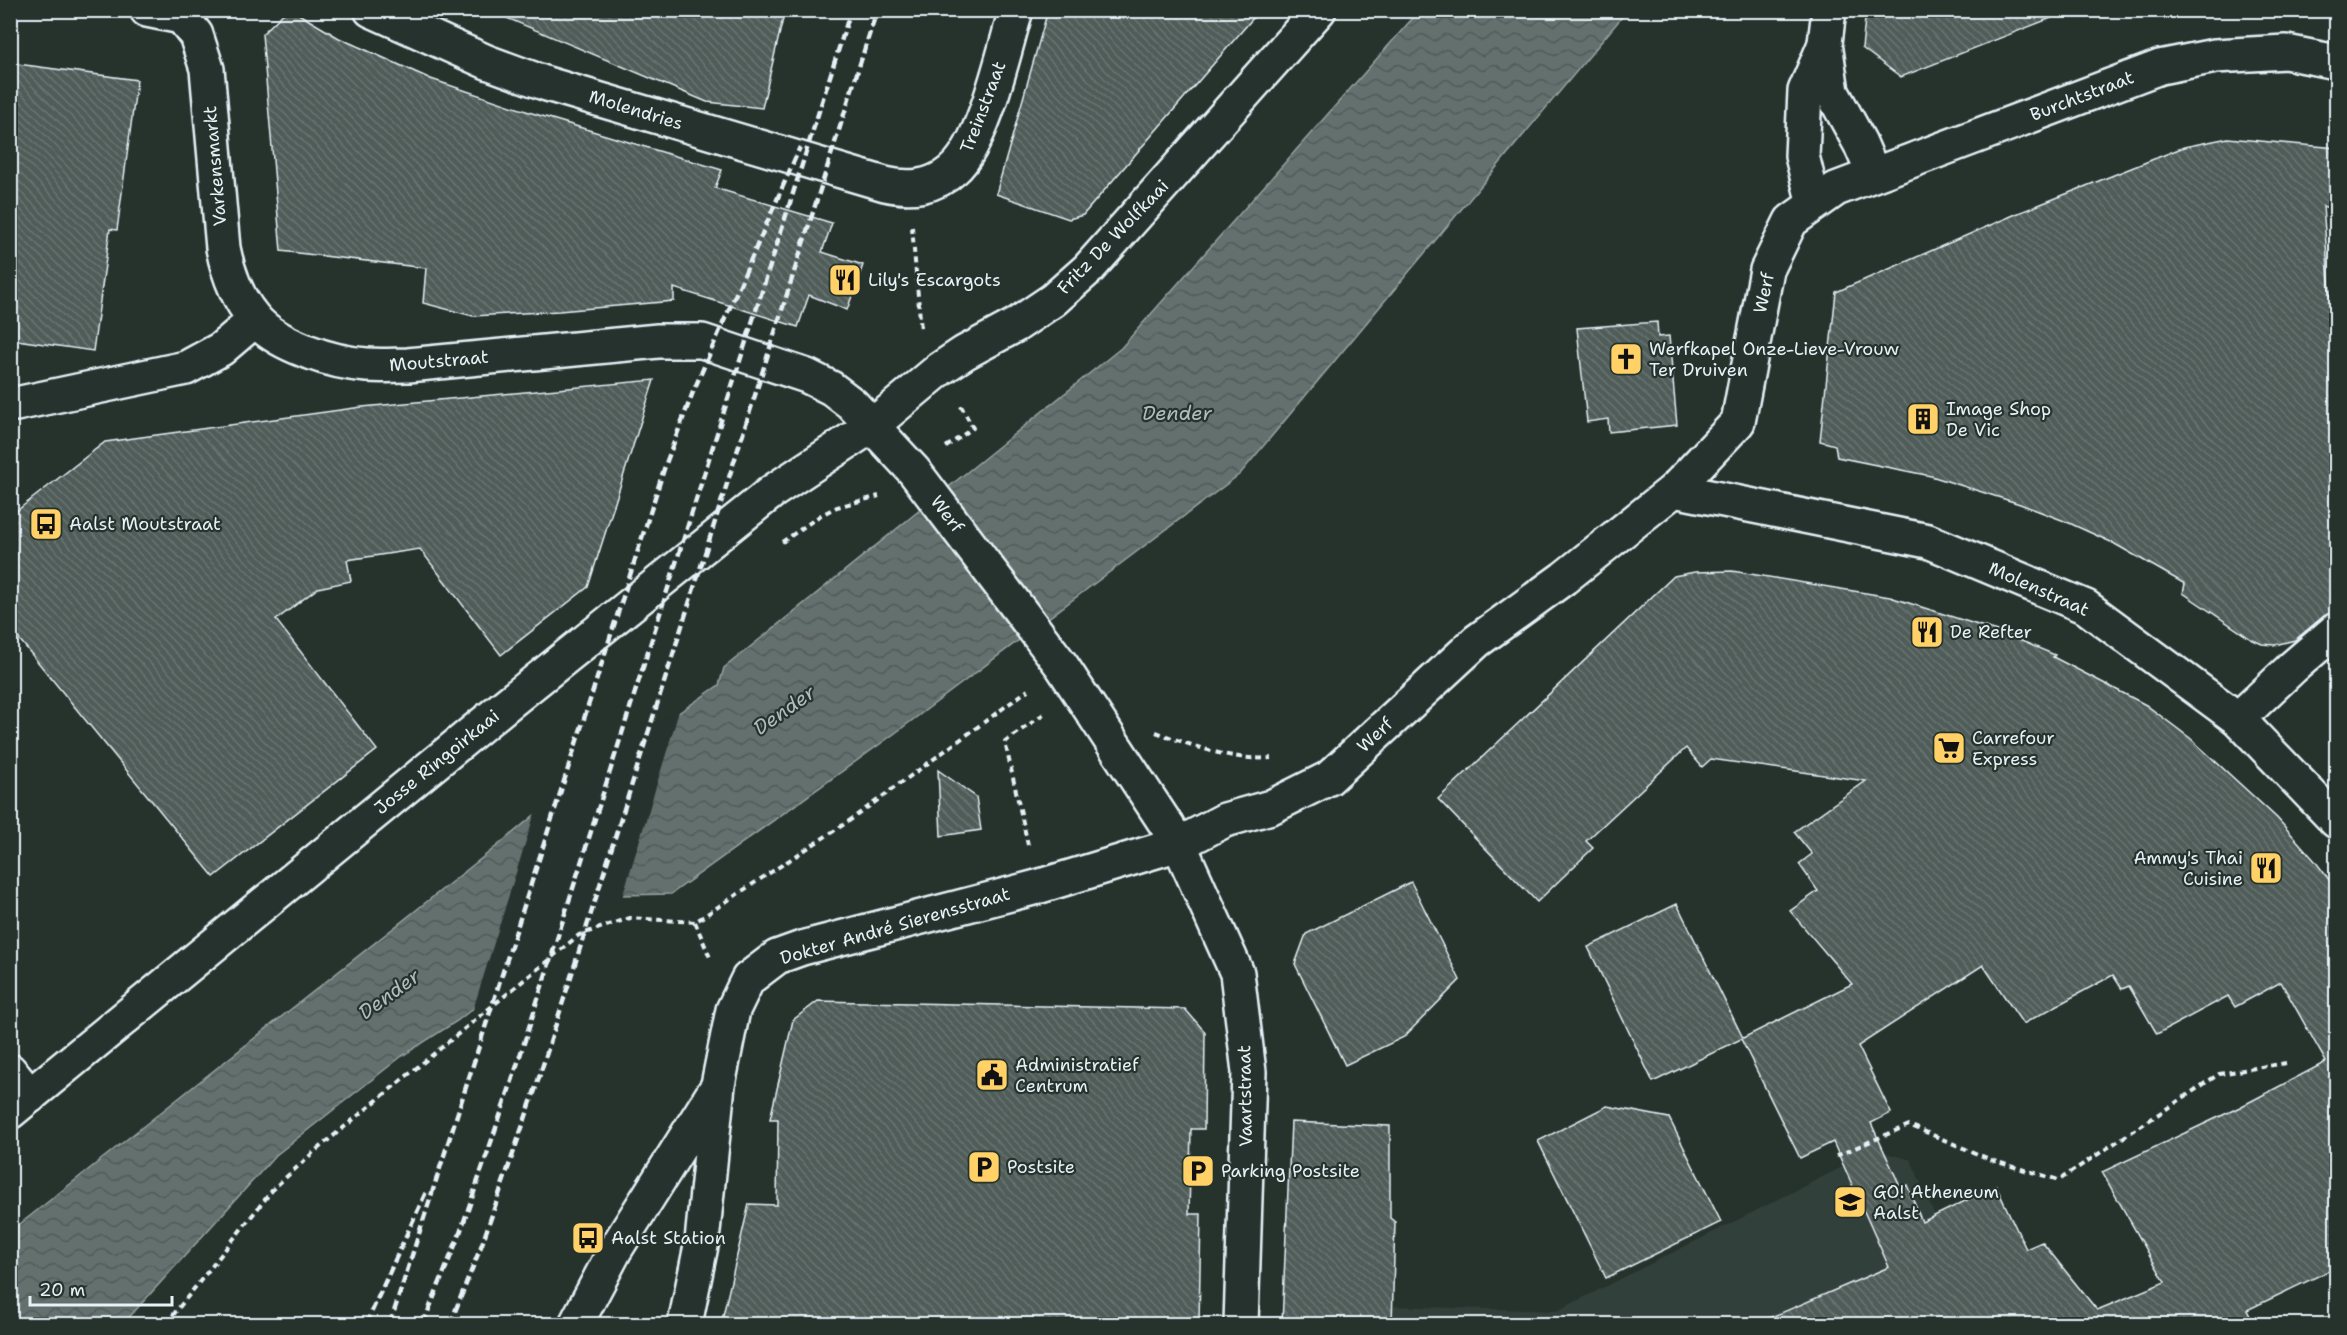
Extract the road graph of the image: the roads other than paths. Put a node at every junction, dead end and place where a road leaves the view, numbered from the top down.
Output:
1 (147, 10) edge
2 (371, 10) edge
3 (1016, 10) edge
4 (1319, 10) edge
5 (1829, 10) edge
6 (184, 14) edge
7 (1825, 42) junction
8 (2337, 62) edge
9 (1873, 173) junction
10 (909, 188) joint
11 (1825, 196) junction
12 (255, 320) junction
13 (12, 407) edge
14 (873, 425) junction
15 (1674, 490) junction
16 (2337, 630) edge
17 (2238, 719) junction
18 (2337, 821) edge
19 (1179, 843) junction
20 (10, 1071) edge
21 (718, 1086) junction
22 (20, 1104) edge
23 (688, 1310) edge
24 (576, 1324) edge
25 (666, 1324) edge
26 (1241, 1324) edge

1 - 6 street
2 - 10 street, Molendries
3 - 10 street, Treinstraat
4 - 14 street, Fritz De Wolfkaai
5 - 7 street
6 - 12 street, Varkensmarkt
7 - 9 street
7 - 11 street
8 - 9 street, Burchtstraat
9 - 11 street, Burchtstraat
11 - 15 street, Werf
12 - 13 street
12 - 14 street, Moutstraat
14 - 19 street, Werf
14 - 22 street, Josse Ringoirkaai
15 - 17 street, Molenstraat
15 - 19 street, Werf
16 - 17 street
17 - 18 street, Molenstraat
19 - 21 street, Dokter André Sierensstraat
19 - 26 street, Vaartstraat
20 - 22 street
21 - 23 street, Dokter André Sierensstraat
21 - 24 street
23 - 25 street

